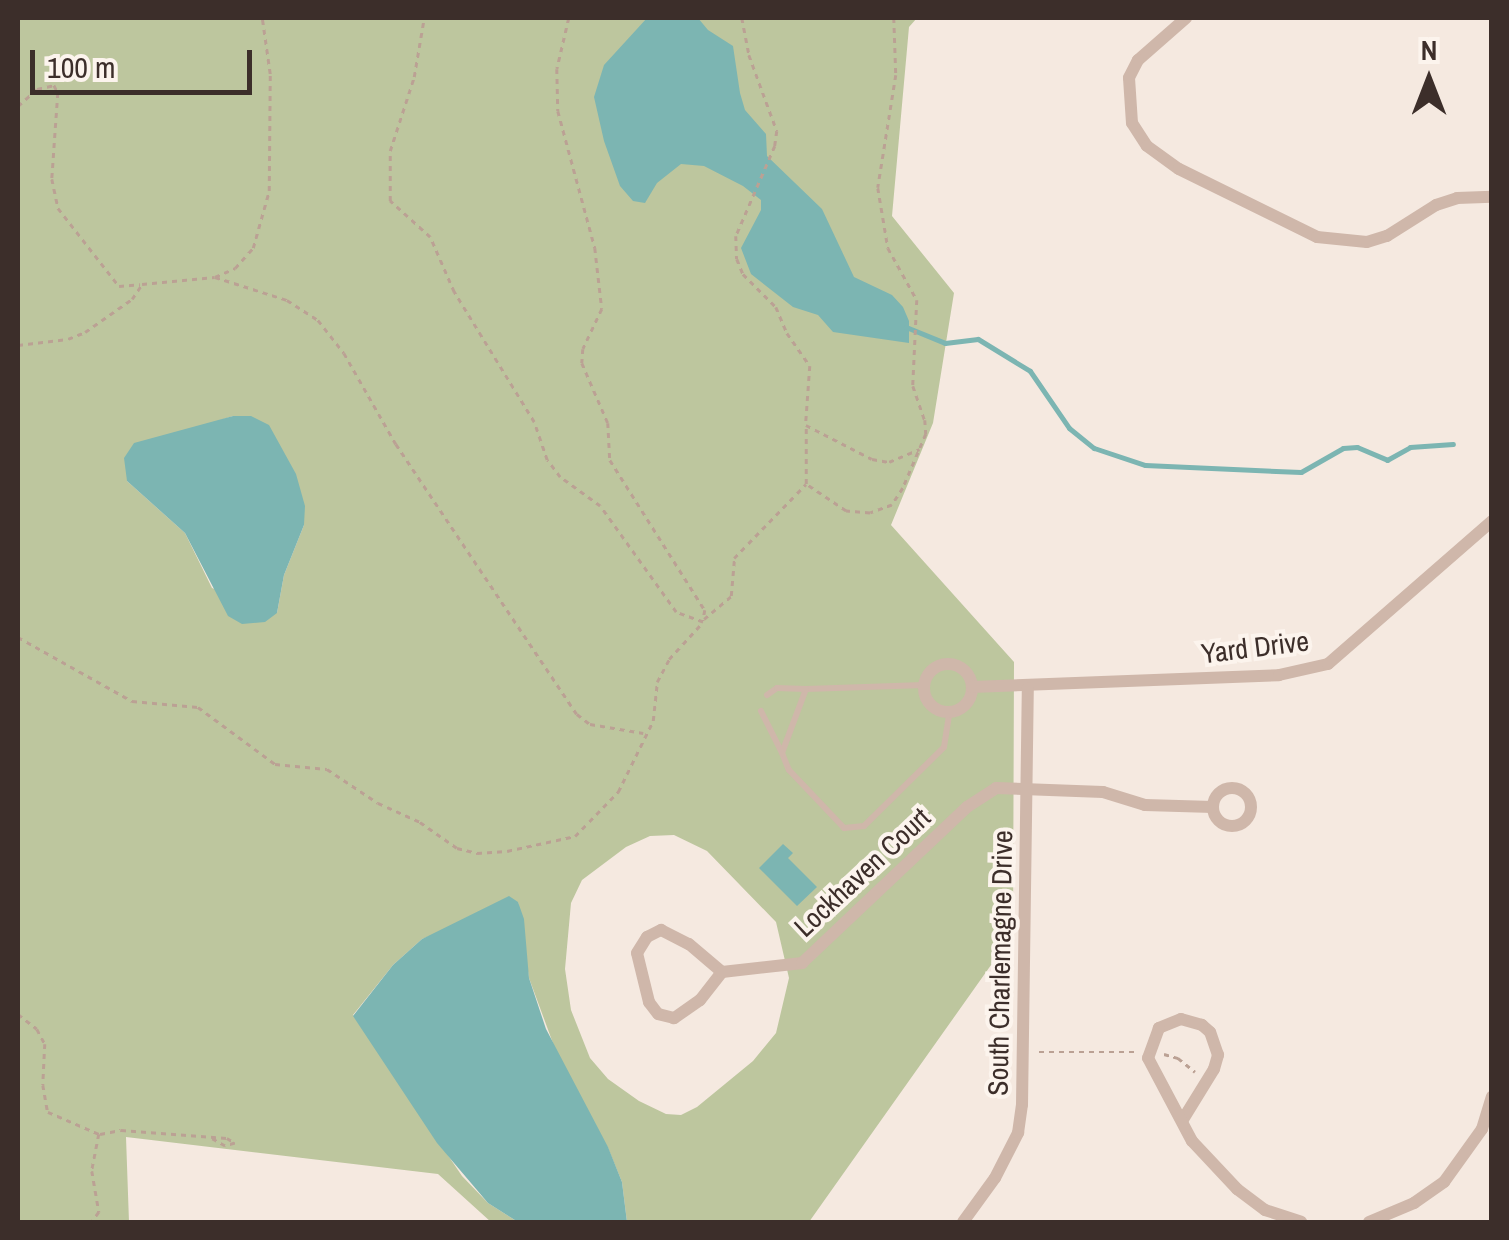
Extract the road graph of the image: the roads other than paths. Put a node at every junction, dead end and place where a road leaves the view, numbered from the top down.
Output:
1 (1186, 18) edge
2 (1492, 197) edge
3 (1492, 521) edge
4 (924, 685) junction
5 (972, 687) junction
6 (1028, 688) junction
7 (806, 689) junction
8 (768, 695) dead end
9 (761, 711) dead end
10 (950, 712) junction
11 (782, 753) junction
12 (1028, 789) junction
13 (1213, 807) dead end
14 (722, 972) junction
15 (1492, 1097) edge
16 (1182, 1121) junction
17 (963, 1222) edge
18 (1301, 1222) edge
19 (1369, 1222) edge

1 - 2 street
3 - 6 street, Yard Drive
4 - 5 street
4 - 7 lane
4 - 10 street
5 - 6 street, Yard Drive
5 - 10 street
6 - 12 street, South Charlemagne Drive
7 - 8 lane
7 - 11 lane
9 - 11 lane
10 - 11 lane
12 - 13 street, Lockhaven Court
12 - 14 street, Lockhaven Court
12 - 17 street, South Charlemagne Drive
14 - 14 street
15 - 19 street
16 - 16 street
16 - 18 street

